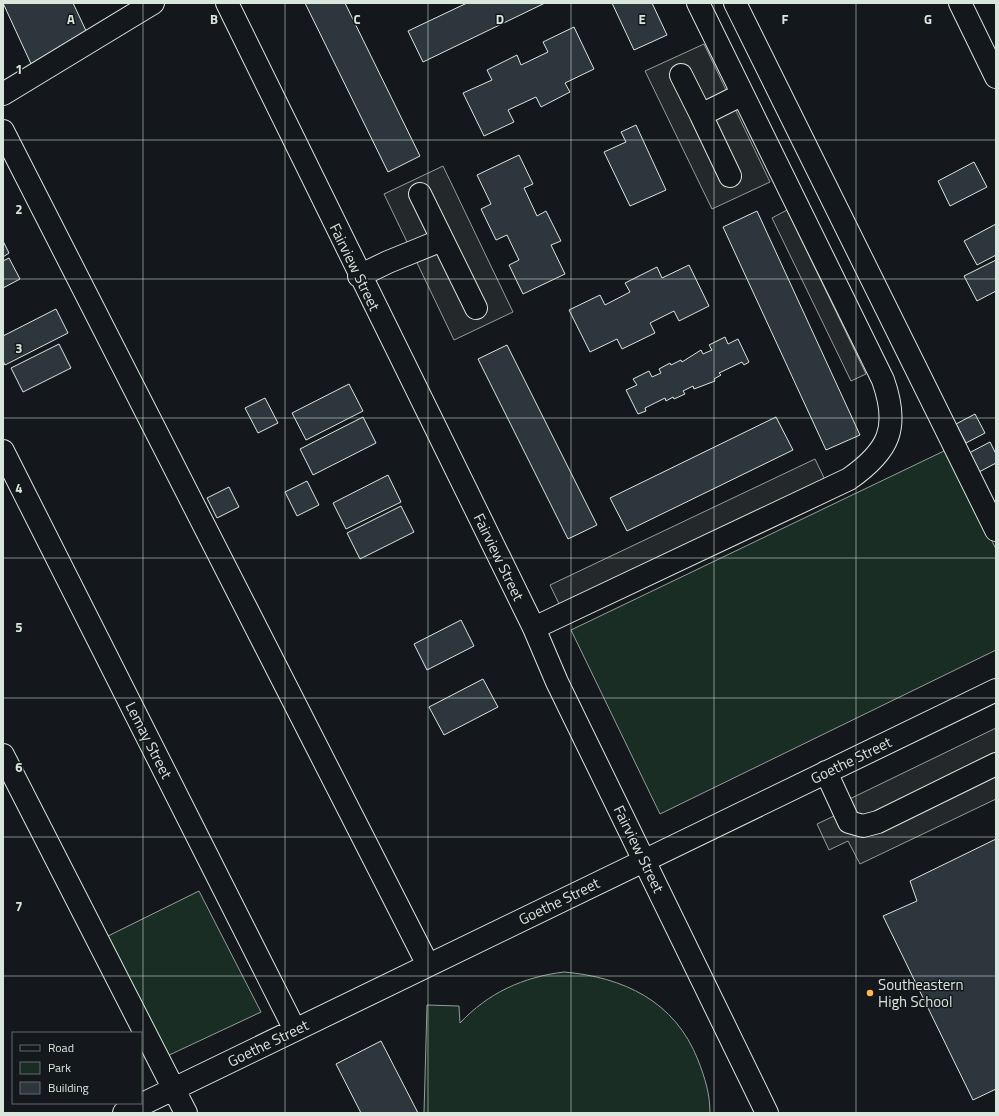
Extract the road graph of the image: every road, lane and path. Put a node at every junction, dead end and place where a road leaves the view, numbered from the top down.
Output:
1 (153, 3) edge
2 (227, 3) edge
3 (698, 3) edge
4 (734, 3) edge
5 (960, 3) edge
6 (681, 75) dead end
7 (996, 77) edge
8 (3, 94) edge
9 (742, 95) junction
10 (701, 115) junction
11 (3, 131) edge
12 (730, 176) dead end
13 (420, 194) dead end
14 (442, 240) junction
15 (360, 276) junction
16 (476, 308) dead end
17 (3, 451) edge
18 (996, 530) edge
19 (534, 628) junction
20 (996, 690) edge
21 (3, 755) edge
22 (996, 764) edge
23 (826, 772) junction
24 (644, 859) junction
25 (428, 965) junction
26 (295, 1030) junction
27 (173, 1089) junction
28 (124, 1113) edge
29 (186, 1113) edge
30 (767, 1113) edge

1 - 8 street
2 - 15 street, Fairview Street
3 - 9 street
4 - 18 street
5 - 7 street
6 - 10 street
9 - 10 street
9 - 19 street
10 - 12 street
11 - 25 street
13 - 14 street
14 - 15 street
14 - 16 street
15 - 19 street, Fairview Street
17 - 26 street, Lemay Street
19 - 24 street, Fairview Street
20 - 23 street, Goethe Street
21 - 27 street
22 - 23 street
23 - 24 street, Goethe Street
24 - 25 street, Goethe Street
24 - 30 street, Fairview Street
25 - 26 street, Goethe Street
26 - 27 street, Goethe Street
27 - 28 street, Goethe Street
27 - 29 street

